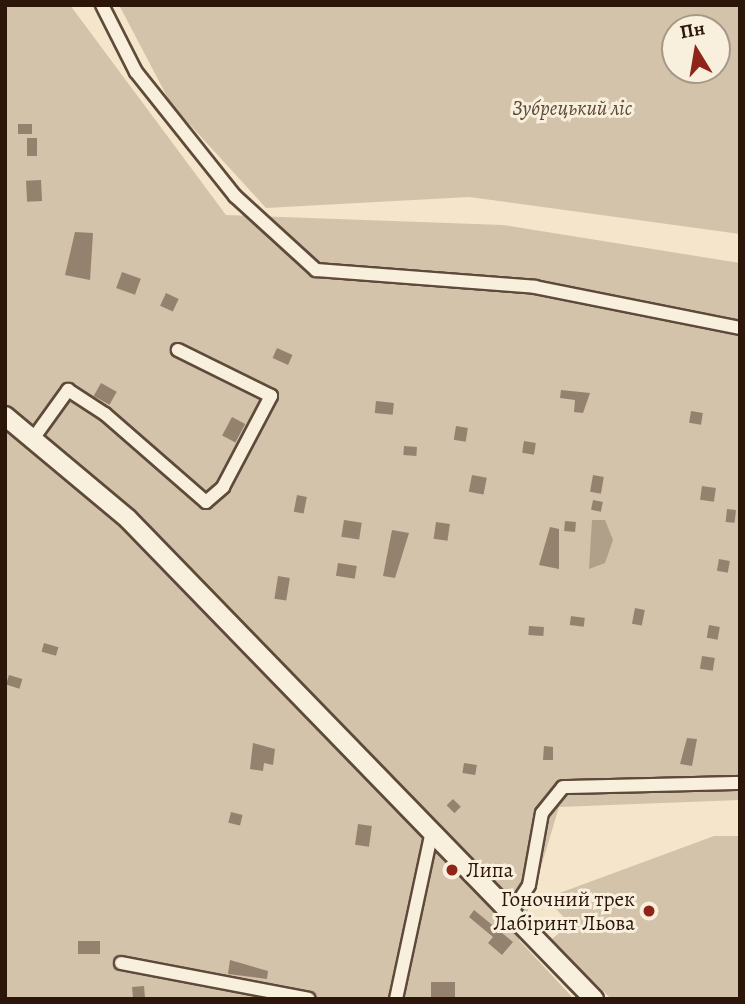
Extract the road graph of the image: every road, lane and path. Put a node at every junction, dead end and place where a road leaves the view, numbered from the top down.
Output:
1 (102, 5) edge
2 (740, 328) edge
3 (178, 350) dead end
4 (5, 416) edge
5 (35, 436) junction
6 (740, 783) edge
7 (432, 831) junction
8 (511, 913) junction
9 (121, 963) dead end
10 (309, 999) edge
11 (396, 999) edge
12 (593, 999) edge

1 - 2 street
3 - 5 street
4 - 5 street
5 - 7 street
6 - 8 street
7 - 8 street
7 - 11 street
8 - 12 street
9 - 10 street

